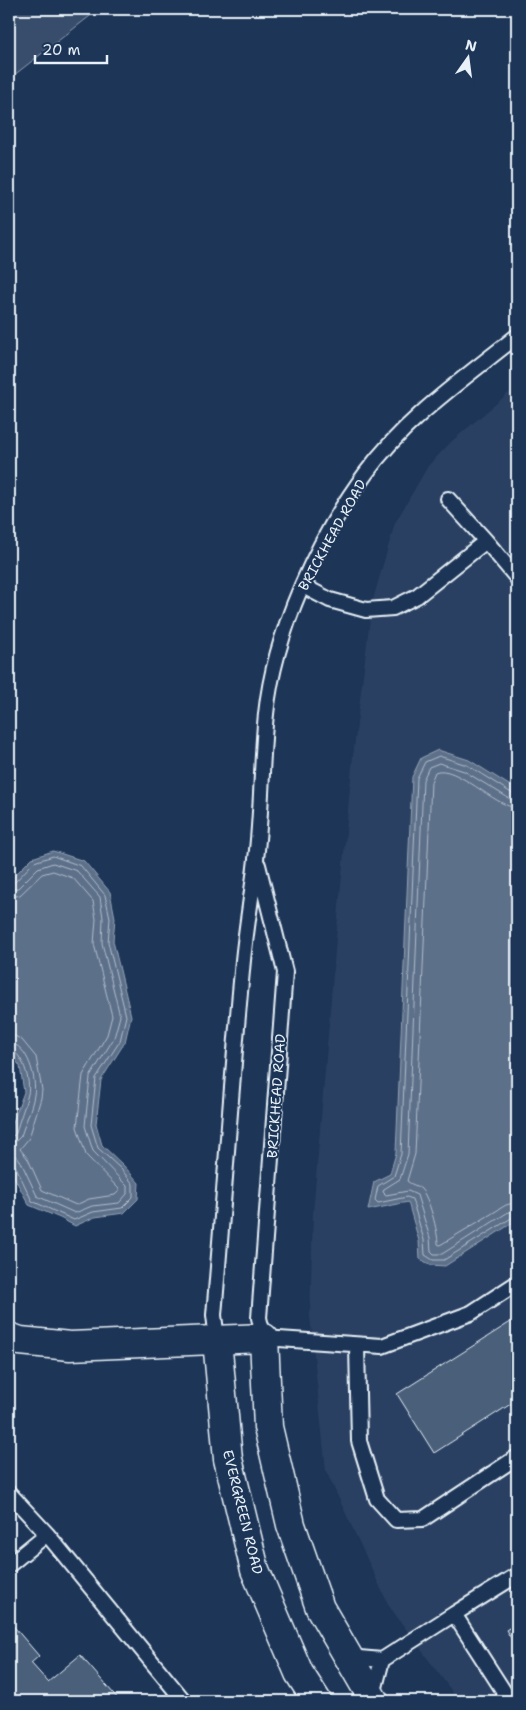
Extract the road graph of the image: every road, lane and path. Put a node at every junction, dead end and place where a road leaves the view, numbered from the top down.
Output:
1 (517, 336) edge
2 (448, 499) dead end
3 (486, 541) junction
4 (517, 578) edge
5 (303, 586) junction
6 (256, 857) junction
7 (517, 1284) edge
8 (9, 1337) edge
9 (264, 1338) junction
10 (217, 1340) junction
11 (357, 1345) junction
12 (517, 1458) edge
13 (9, 1493) edge
14 (47, 1534) junction
15 (9, 1565) edge
16 (517, 1575) edge
17 (454, 1614) junction
18 (348, 1657) junction
19 (382, 1660) junction
20 (373, 1700) edge
21 (184, 1701) edge
22 (317, 1701) edge
23 (510, 1701) edge

1 - 5 lane, BRICKHEAD ROAD
2 - 3 lane
3 - 4 lane
3 - 5 lane
5 - 6 lane, BRICKHEAD ROAD
6 - 9 lane, BRICKHEAD ROAD
6 - 10 lane, BRICKHEAD ROAD
7 - 11 lane
8 - 10 street
9 - 10 street
9 - 11 lane
9 - 18 street
10 - 22 street, EVERGREEN ROAD
11 - 12 lane
13 - 14 lane
14 - 15 lane
14 - 21 lane
16 - 17 lane
17 - 19 lane
17 - 23 lane
18 - 19 lane
18 - 20 street
19 - 20 lane

